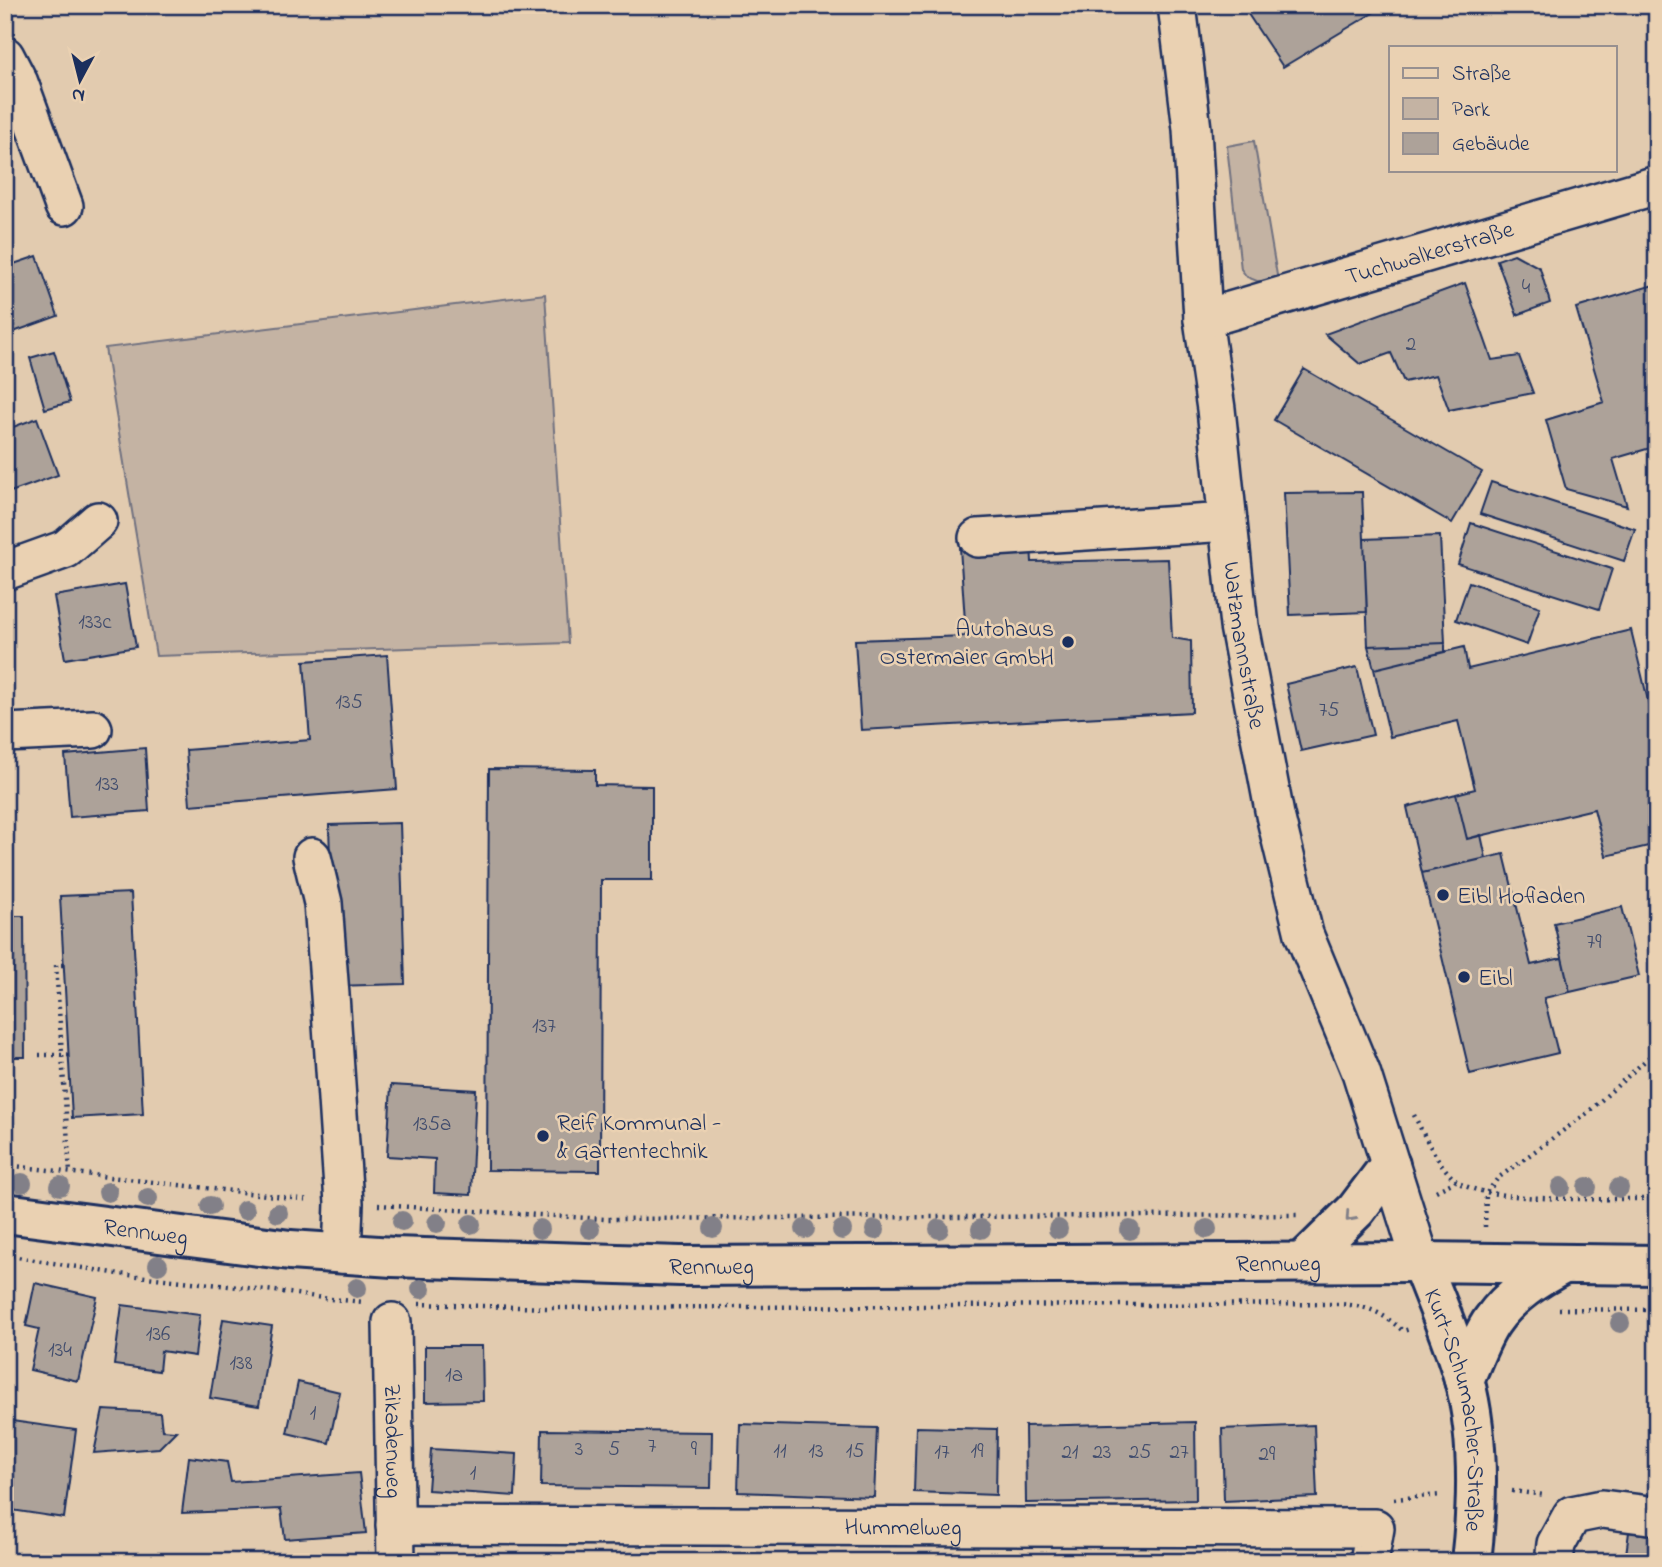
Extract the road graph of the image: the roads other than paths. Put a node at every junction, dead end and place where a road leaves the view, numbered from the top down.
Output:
1 (1177, 5) edge
2 (5, 56) edge
3 (1657, 185) edge
4 (64, 206) dead end
5 (1203, 319) junction
6 (98, 521) dead end
7 (1228, 522) junction
8 (978, 538) dead end
9 (5, 571) edge
10 (93, 729) dead end
11 (5, 733) edge
12 (312, 857) dead end
13 (1390, 1165) junction
14 (5, 1213) edge
15 (342, 1254) junction
16 (1303, 1262) junction
17 (1421, 1262) junction
18 (1564, 1264) junction
19 (1657, 1265) edge
20 (393, 1322) dead end
21 (1464, 1380) junction
22 (1657, 1516) edge
23 (395, 1525) junction
24 (1372, 1545) edge
25 (396, 1562) edge
26 (1471, 1562) edge
27 (1554, 1562) edge

1 - 5 street, Watzmannstraße
2 - 4 street
3 - 5 street, Tuchwalkerstraße
5 - 7 street, Watzmannstraße
6 - 9 street
7 - 8 street
7 - 13 street, Watzmannstraße
10 - 11 street
12 - 15 street
13 -> 16 main road
13 - 17 street, Watzmannstraße
14 - 15 main road, Rennweg
15 - 16 main road, Rennweg
16 - 17 main road, Rennweg
17 - 18 main road, Rennweg
17 - 21 main road, Kurt-Schumacher-Straße
18 - 19 main road, Rennweg
18 - 21 main road
20 - 23 street, Zikadenweg
21 - 26 main road, Kurt-Schumacher-Straße
22 - 27 street
23 - 24 street, Hummelweg
23 - 25 street, Zikadenweg

